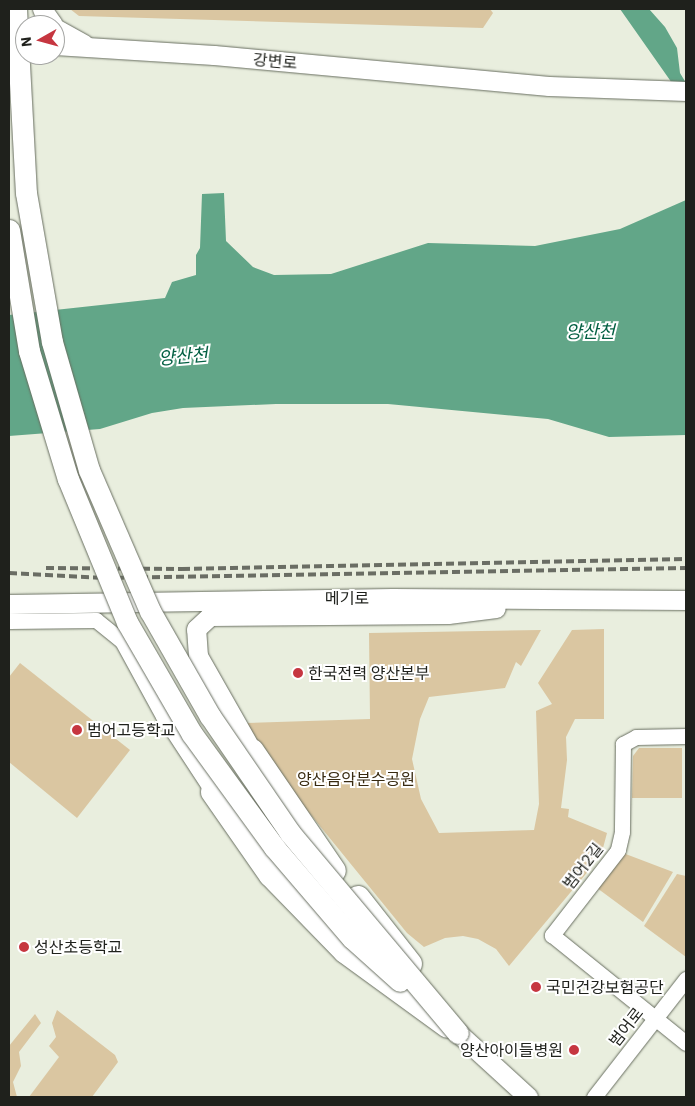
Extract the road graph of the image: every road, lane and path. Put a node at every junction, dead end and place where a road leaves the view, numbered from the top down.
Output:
1 (16, 9) edge
2 (65, 33) edge
3 (65, 45) edge
4 (87, 46) junction
5 (686, 91) edge
6 (9, 230) edge
7 (571, 598) junction
8 (686, 600) edge
9 (9, 604) edge
10 (9, 621) edge
11 (686, 736) edge
12 (252, 751) joint
13 (213, 792) joint
14 (686, 979) edge
15 (656, 1018) junction
16 (458, 1033) junction
17 (686, 1043) edge
18 (528, 1097) edge
19 (594, 1097) edge

1 - 16 main road, bridge
2 - 4 street
3 - 4 street, 강변로
4 - 5 street, 강변로
6 - 16 main road, bridge
7 - 8 street, 메기로
7 - 9 street, 메기로
7 - 12 street
10 - 13 street
11 - 15 street, 범어2길
12 - 16 main road
13 - 16 main road
14 - 15 street, 범어로
15 - 17 street
15 - 19 street, 범어로
16 - 18 street

